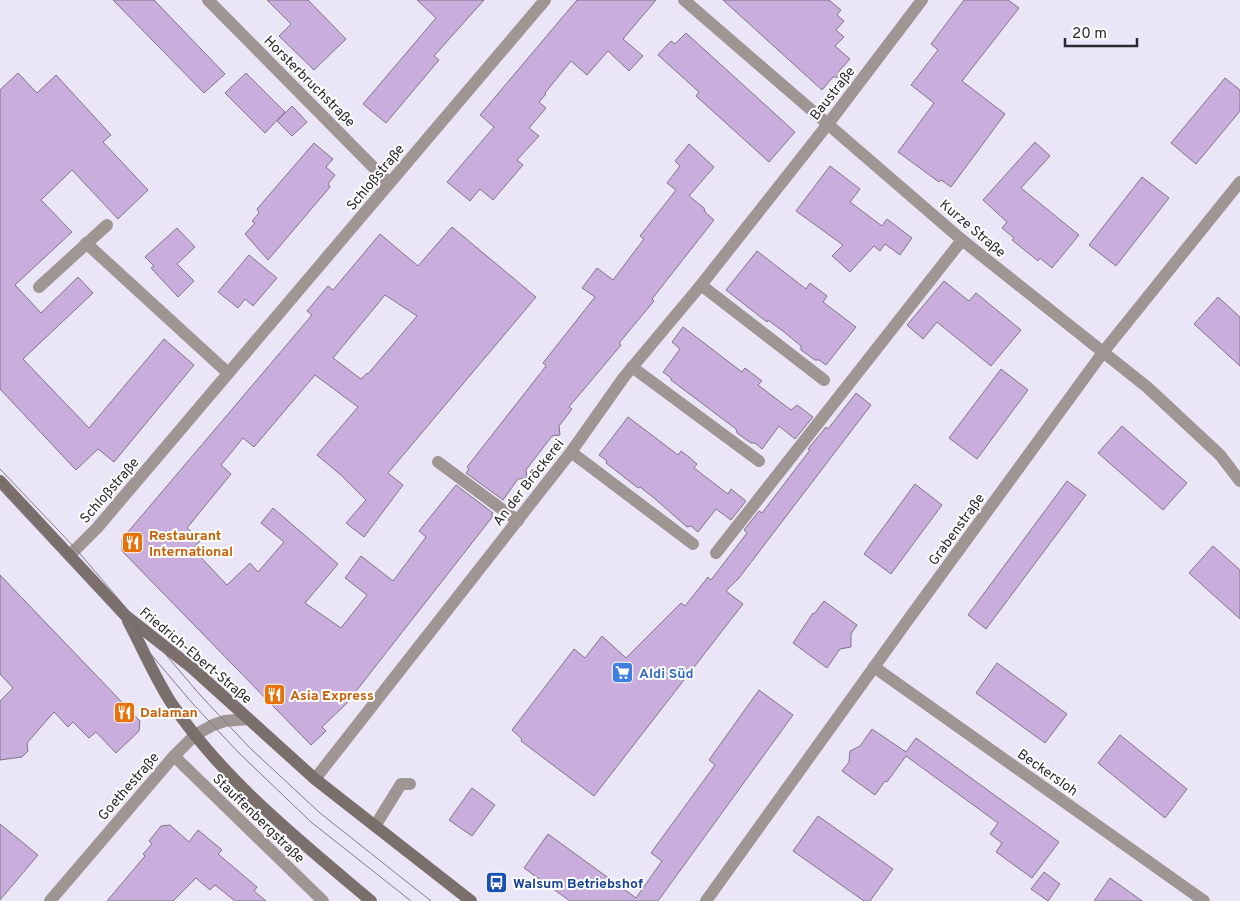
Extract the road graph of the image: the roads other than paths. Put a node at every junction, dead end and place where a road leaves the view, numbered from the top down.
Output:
1 (208, 0) edge
2 (544, 0) edge
3 (684, 0) edge
4 (922, 0) edge
5 (828, 124) junction
6 (1240, 182) edge
7 (389, 183) junction
8 (764, 203) joint
9 (107, 225) dead end
10 (962, 240) junction
11 (86, 243) junction
12 (701, 285) junction
13 (39, 287) dead end
14 (1104, 351) junction
15 (632, 367) junction
16 (228, 373) junction
17 (824, 380) dead end
18 (571, 452) junction
19 (759, 461) dead end
20 (438, 462) dead end
21 (0, 481) edge
22 (1240, 481) edge
23 (518, 521) junction
24 (693, 544) dead end
25 (716, 553) dead end
26 (70, 555) junction
27 (126, 616) junction
28 (874, 666) junction
29 (248, 719) junction
30 (195, 735) junction
31 (174, 756) junction
32 (315, 779) junction
33 (410, 784) dead end
34 (375, 826) junction
35 (50, 901) edge
36 (323, 901) edge
37 (371, 901) edge
38 (471, 901) edge
39 (706, 901) edge
40 (1204, 901) edge

1 - 7 street, Horsterbruchstraße
2 - 7 street, Schloßstraße
3 - 5 street, Kurze Straße
4 - 5 street, Baustraße
5 - 8 street, Baustraße
5 - 10 street, Kurze Straße
6 - 14 street, Grabenstraße
7 - 16 street, Schloßstraße
8 - 12 street, An der Bröckerei
9 - 11 street
10 - 14 street, Kurze Straße
10 - 25 street
11 - 13 street
11 - 16 street
12 - 15 street, An der Bröckerei
12 - 17 street
14 - 22 street, Kurze Straße
14 - 28 street, Grabenstraße
15 - 18 street, An der Bröckerei
15 - 19 street
16 - 26 street, Schloßstraße
18 - 23 street, An der Bröckerei
18 - 24 street
20 - 23 street
21 - 26 main road
23 - 32 street, An der Bröckerei
26 - 27 main road
27 - 29 main road, Friedrich-Ebert-Straße
27 - 30 main road, Friedrich-Ebert-Straße
28 - 39 street, Grabenstraße
28 - 40 street, Beckersloh
29 - 30 street, Goethestraße
29 - 32 main road, Friedrich-Ebert-Straße
30 - 31 street, Goethestraße
30 - 37 main road, Friedrich-Ebert-Straße
31 - 35 street, Goethestraße
31 - 36 street, Stauffenbergstraße
32 - 34 main road, Friedrich-Ebert-Straße
33 - 34 street
34 - 38 main road, Friedrich-Ebert-Straße

